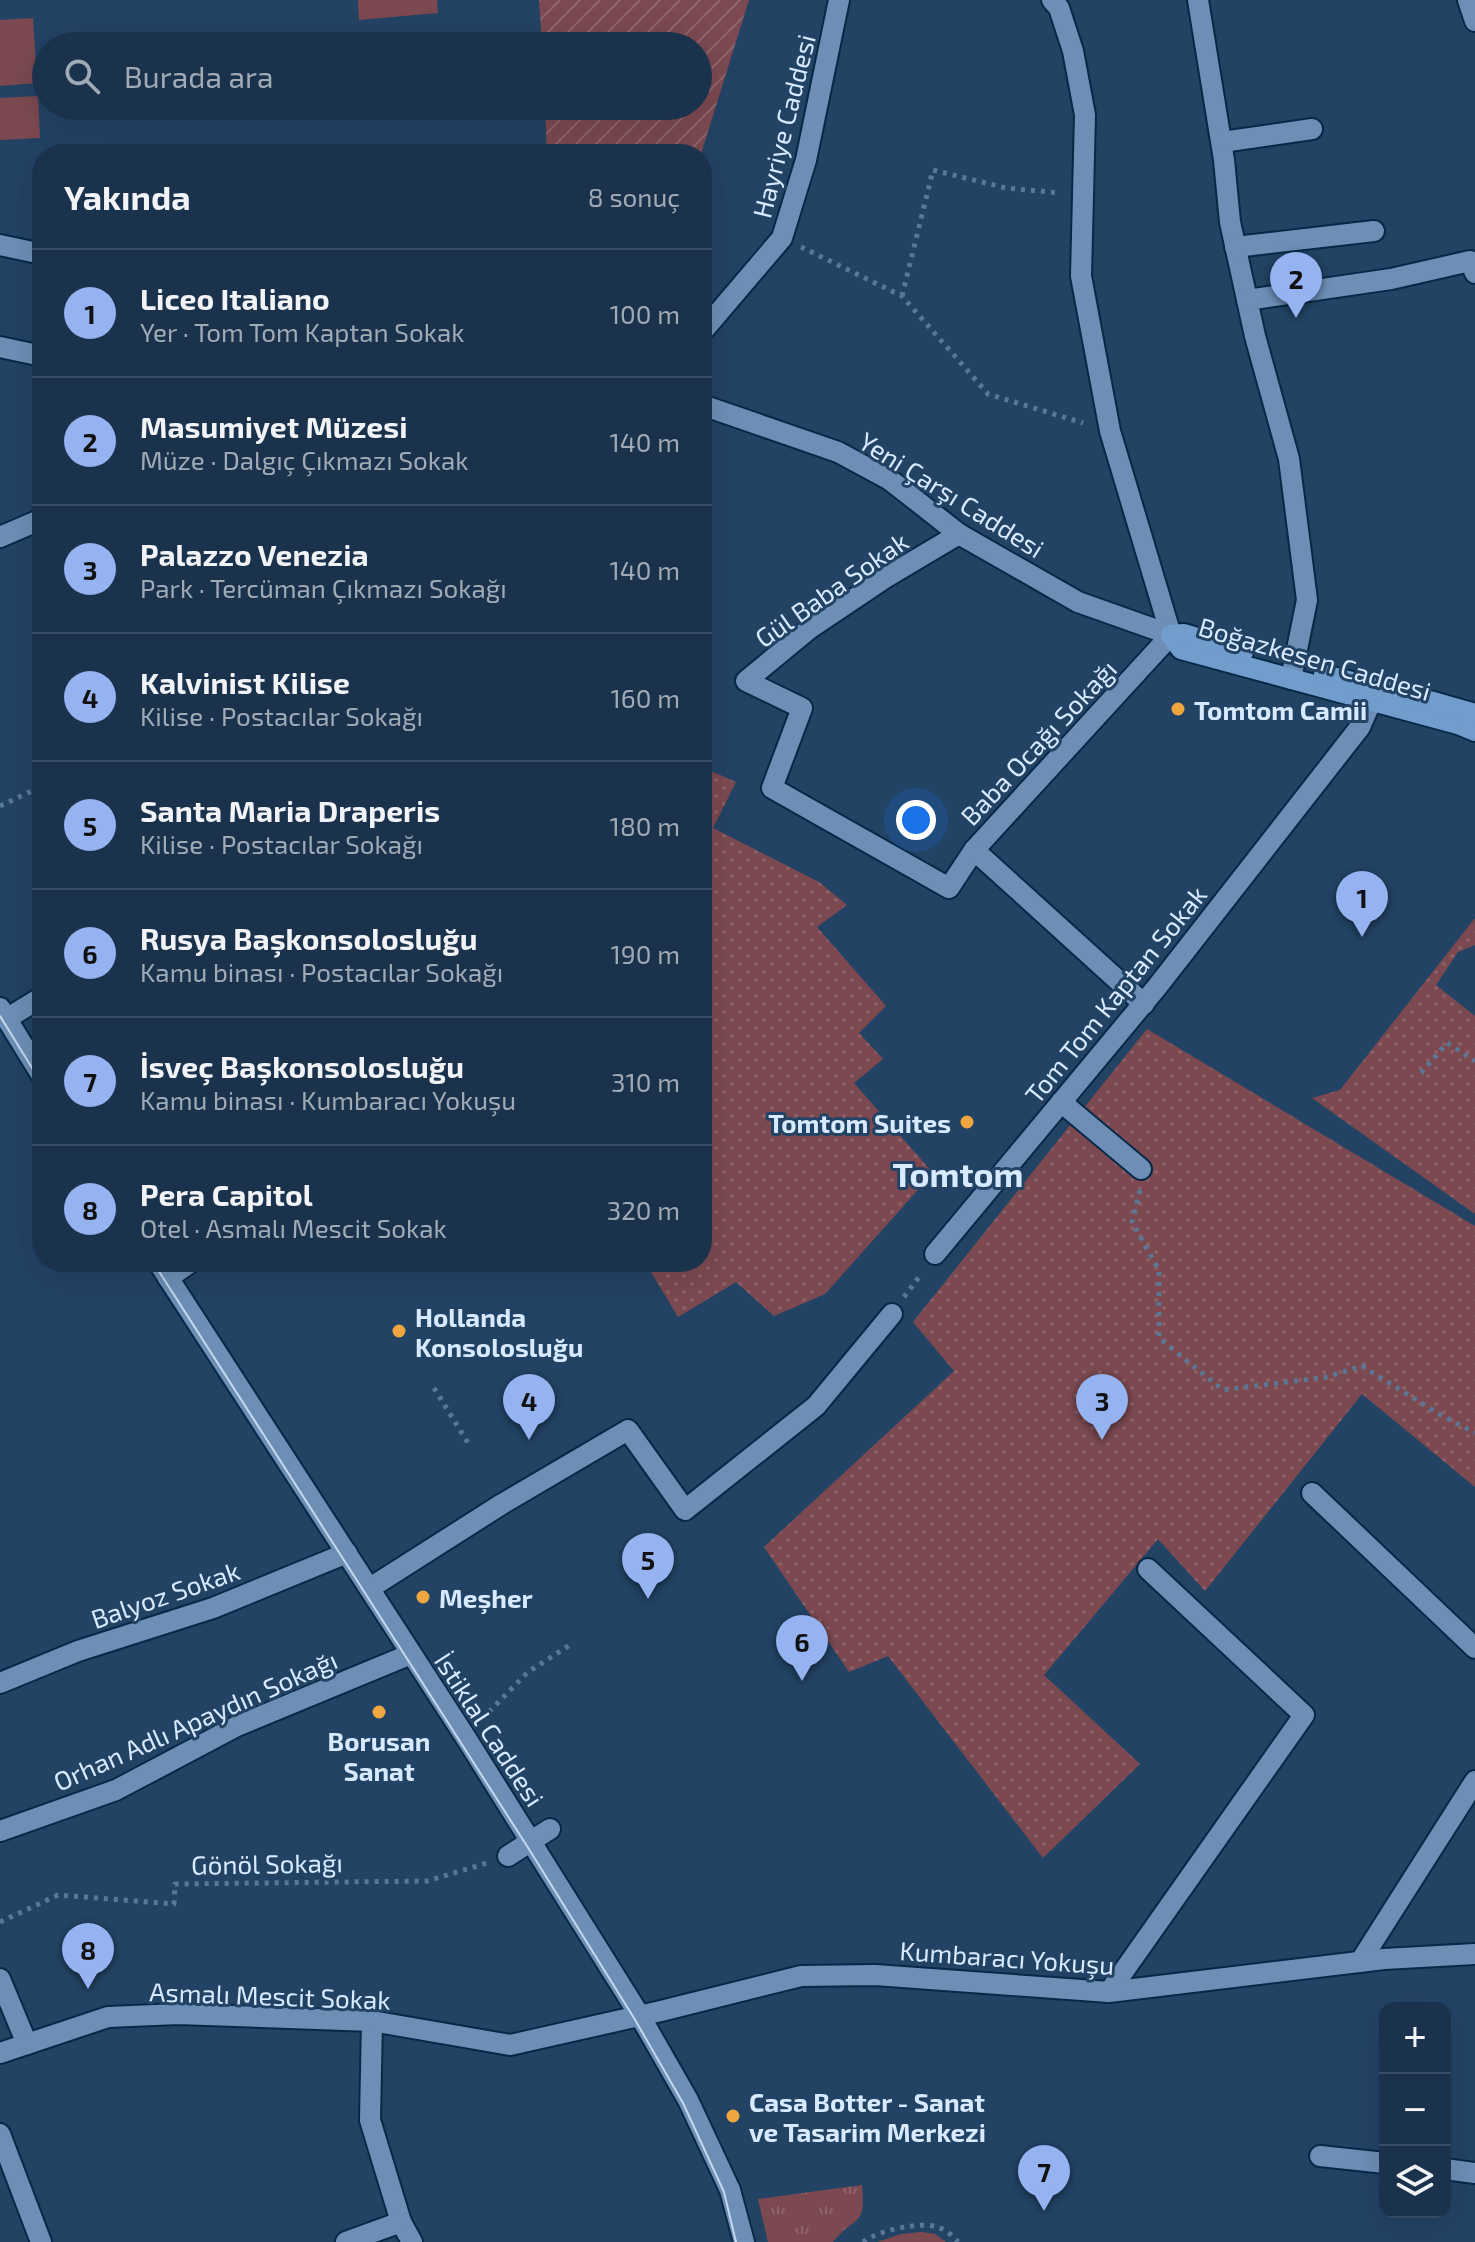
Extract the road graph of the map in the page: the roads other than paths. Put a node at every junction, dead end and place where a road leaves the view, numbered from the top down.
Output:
1 (839, 0) edge
2 (1052, 0) edge
3 (1198, 0) edge
4 (1468, 0) edge
5 (1475, 21) edge
6 (1312, 129) dead end
7 (1222, 142) junction
8 (1374, 231) dead end
9 (0, 245) edge
10 (1235, 247) junction
11 (32, 252) edge
12 (1475, 273) edge
13 (1247, 300) junction
14 (712, 320) edge
15 (0, 347) edge
16 (32, 354) edge
17 (712, 408) edge
18 (32, 523) edge
19 (959, 534) junction
20 (0, 537) edge
21 (1171, 635) junction
22 (1292, 673) junction
23 (1371, 702) junction
24 (1475, 714) edge
25 (1475, 731) edge
26 (974, 850) junction
27 (949, 888) joint
28 (32, 1001) edge
29 (1144, 1004) junction
30 (3, 1014) edge
31 (32, 1060) edge
32 (1061, 1102) junction
33 (1141, 1169) road end
34 (935, 1254) road end
35 (164, 1272) edge
36 (892, 1314) road end
37 (1312, 1493) dead end
38 (347, 1553) junction
39 (1148, 1569) dead end
40 (370, 1588) junction
41 (1475, 1648) edge
42 (411, 1654) junction
43 (0, 1683) edge
44 (1475, 1781) edge
45 (550, 1829) dead end
46 (0, 1831) edge
47 (532, 1842) junction
48 (508, 1856) road end
49 (1475, 1954) edge
50 (1360, 1962) junction
51 (0, 1979) edge
52 (1109, 1992) junction
53 (637, 2017) junction
54 (372, 2021) junction
55 (27, 2044) junction
56 (0, 2053) edge
57 (0, 2134) edge
58 (1320, 2156) dead end
59 (1379, 2162) edge
60 (1451, 2170) edge
61 (1475, 2173) edge
62 (401, 2222) junction
63 (41, 2242) edge
64 (346, 2242) edge
65 (412, 2242) edge
66 (744, 2242) edge

1 - 14 street, Hayriye Caddesi
2 - 21 street
3 - 7 street
4 - 5 street
6 - 7 street
7 - 10 street
8 - 10 street
9 - 11 street
10 - 13 street
12 - 13 street
13 - 22 street
15 - 16 street
17 - 19 street, Yeni Çarşı Caddesi
18 - 20 street
19 - 21 street, Yeni Çarşı Caddesi
19 - 27 street, Gül Baba Sokak
21 - 22 main road, Boğazkesen Caddesi
21 - 26 street, Baba Ocağı Sokağı
22 - 23 main road, Boğazkesen Caddesi
22 - 24 main road, Boğazkesen Caddesi
23 - 25 main road, Boğazkesen Caddesi
23 - 29 street, Tom Tom Kaptan Sokak
26 - 27 street, Baba Ocağı Sokağı
26 - 29 street
28 - 30 street
29 - 32 street, Tom Tom Kaptan Sokak
30 - 31 street
32 - 33 street
32 - 34 street, Tom Tom Kaptan Sokak
35 - 38 street, İstiklal Caddesi
36 - 40 street
37 - 41 street
38 - 40 street, İstiklal Caddesi
38 - 43 street, Balyoz Sokak
39 - 52 street
40 - 42 street, İstiklal Caddesi
42 - 46 street, Orhan Adlı Apaydın Sokağı
42 - 47 street, İstiklal Caddesi
44 - 50 street
45 - 47 street
47 - 48 street
47 - 53 street, İstiklal Caddesi
49 - 50 street, Kumbaracı Yokuşu
50 - 52 street, Kumbaracı Yokuşu
51 - 55 street
52 - 53 street, Kumbaracı Yokuşu
53 - 54 street, Asmalı Mescit Sokak
53 - 66 street, İstiklal Caddesi
54 - 55 street, Asmalı Mescit Sokak
54 - 62 street
55 - 56 street, Asmalı Mescit Sokak
57 - 63 street
58 - 59 street
60 - 61 street
62 - 64 street
62 - 65 street

